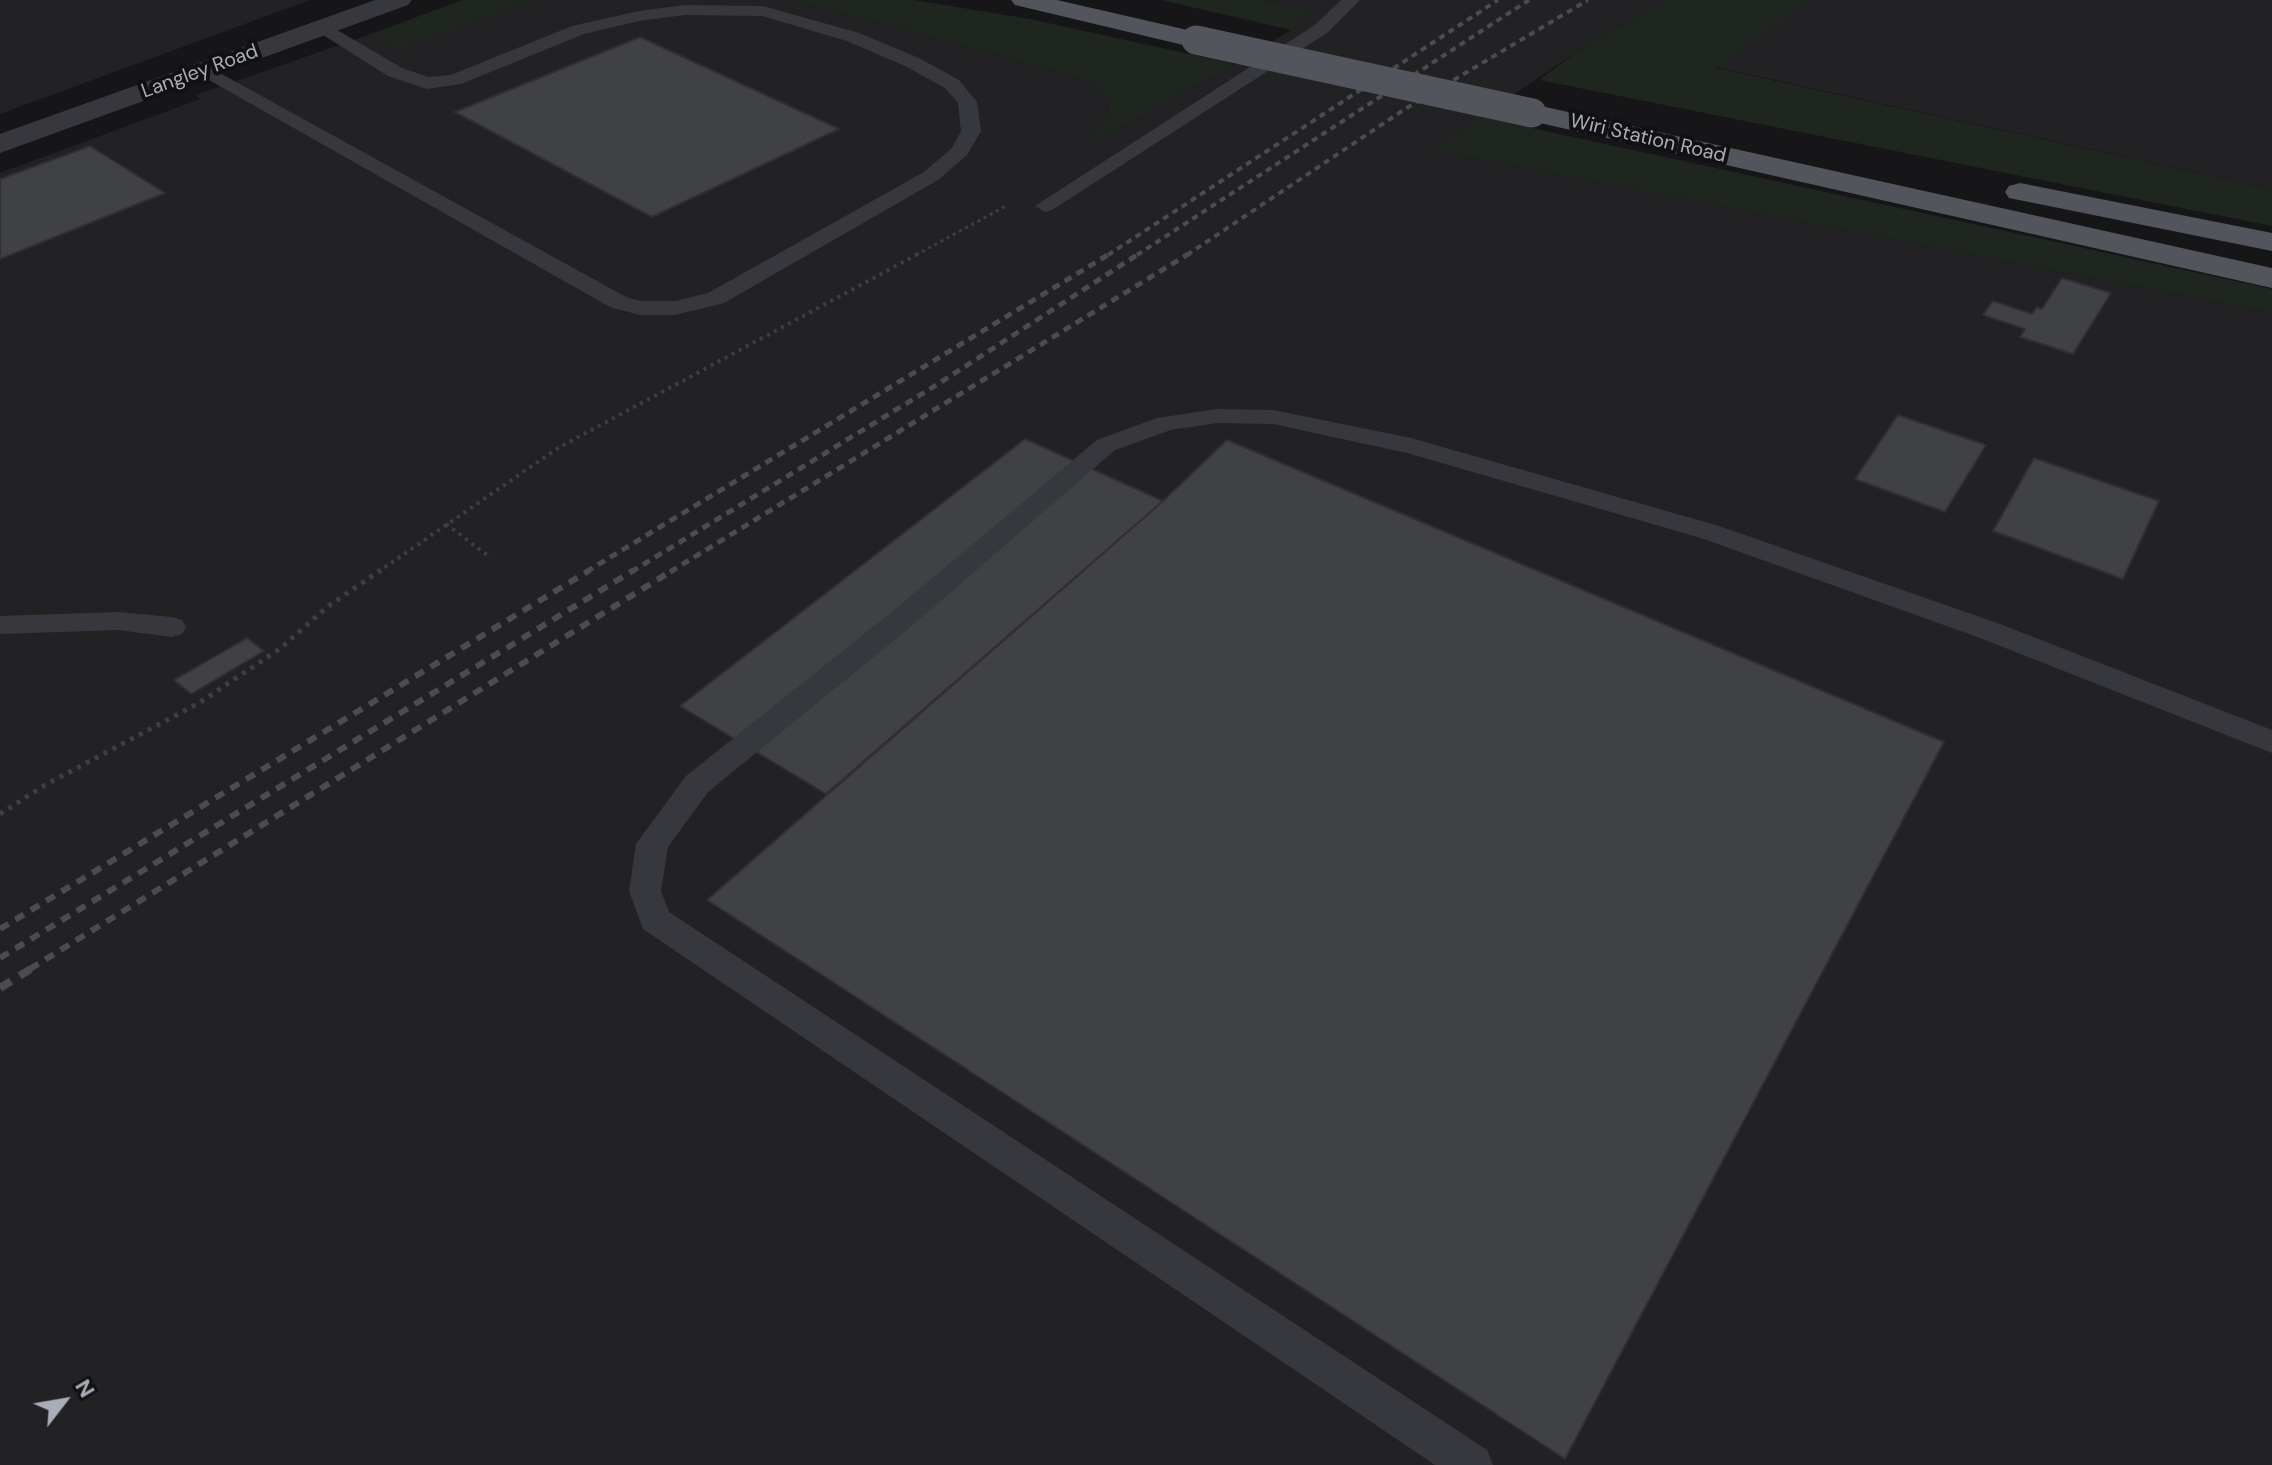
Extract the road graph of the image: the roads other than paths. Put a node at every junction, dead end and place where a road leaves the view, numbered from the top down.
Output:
1 (399, 0) edge
2 (1024, 0) edge
3 (1105, 0) edge
4 (1351, 0) edge
5 (321, 28) junction
6 (1208, 34) junction
7 (202, 71) junction
8 (1543, 105) junction
9 (0, 144) edge
10 (1954, 178) dead end
11 (1985, 185) dead end
12 (1045, 206) dead end
13 (2272, 242) edge
14 (2272, 278) edge
15 (0, 625) edge
16 (172, 627) dead end
17 (2272, 742) edge
18 (1472, 1465) edge

1 - 5 street, Langley Road
2 - 6 main road, Wiri Station Road
3 - 6 main road, Wiri Station Road
4 - 12 lane
5 - 7 street, Langley Road
5 - 7 lane
6 - 8 main road, Wiri Station Road, bridge
7 - 9 street, Langley Road
8 - 10 main road, Wiri Station Road
8 - 14 main road, Wiri Station Road
11 - 13 main road
15 - 16 lane
17 - 18 lane

